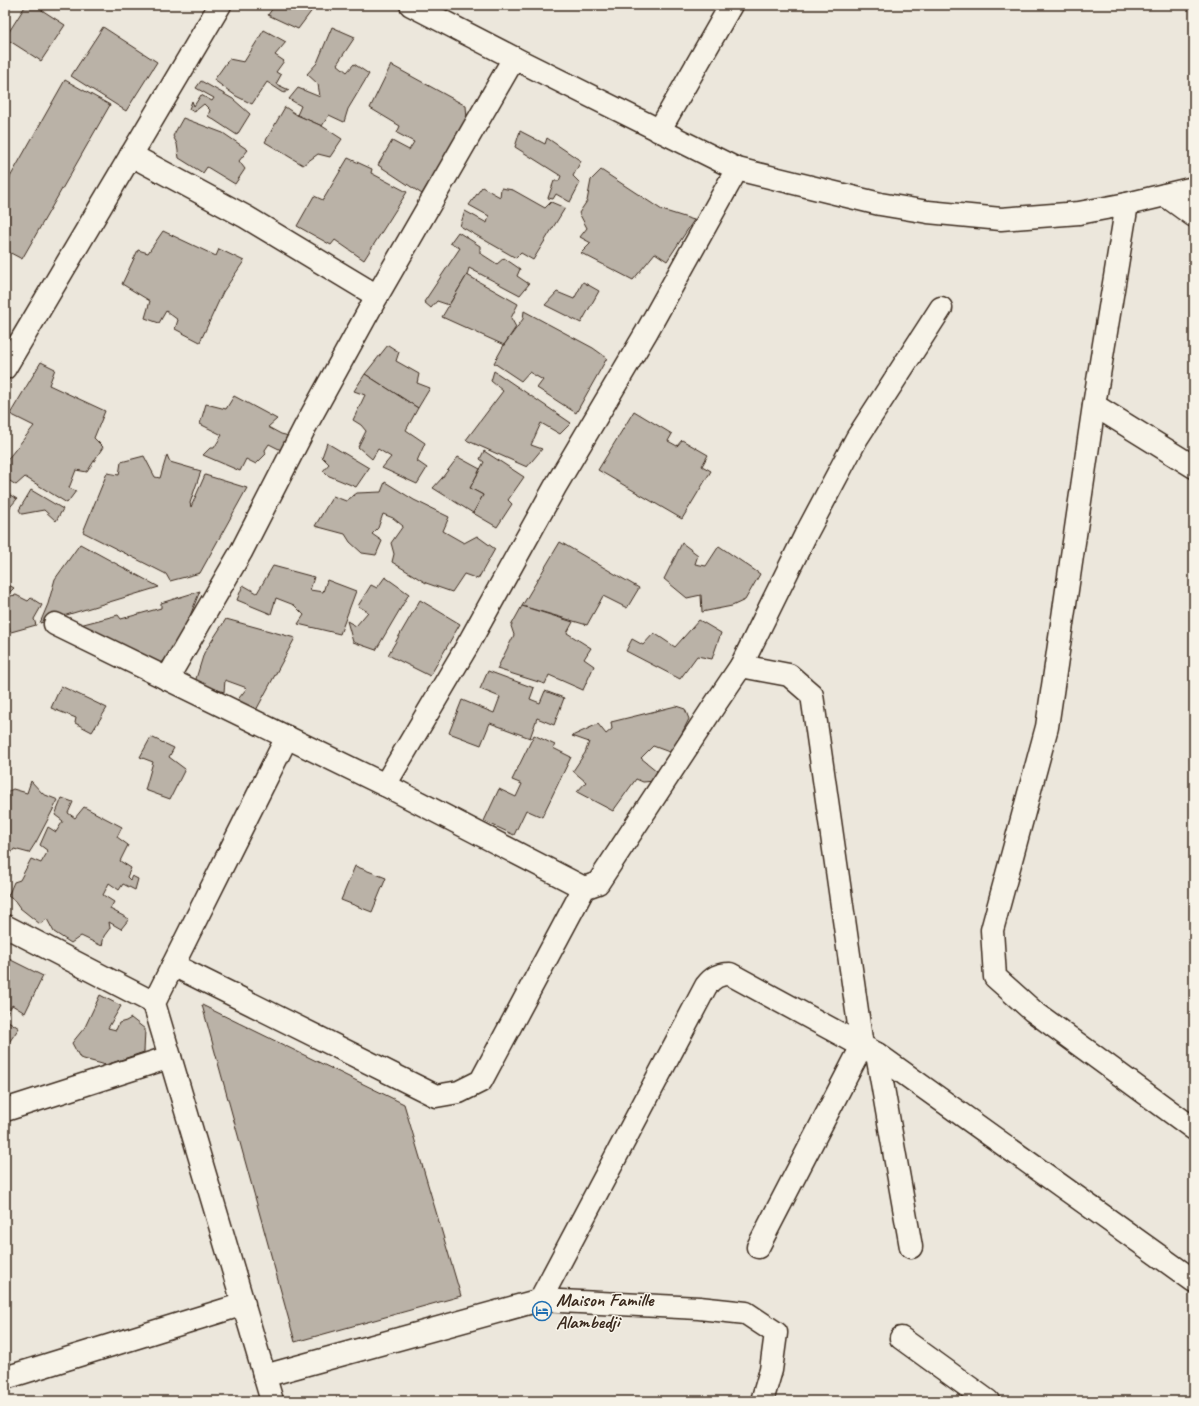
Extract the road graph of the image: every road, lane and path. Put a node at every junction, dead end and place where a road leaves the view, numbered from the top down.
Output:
1 (220, 5) edge
2 (411, 5) edge
3 (731, 5) edge
4 (514, 58) junction
5 (659, 131) junction
6 (131, 155) junction
7 (737, 169) junction
8 (1194, 188) edge
9 (1165, 195) junction
10 (1127, 204) junction
11 (1194, 216) edge
12 (377, 296) junction
13 (941, 308) dead end
14 (5, 368) edge
15 (1094, 405) junction
16 (1194, 467) edge
17 (55, 624) dead end
18 (741, 666) junction
19 (167, 679) junction
20 (287, 737) junction
21 (385, 785) junction
22 (584, 888) junction
23 (5, 926) edge
24 (173, 965) junction
25 (154, 1003) junction
26 (869, 1050) junction
27 (170, 1057) junction
28 (5, 1110) edge
29 (1194, 1129) edge
30 (758, 1247) dead end
31 (911, 1247) dead end
32 (1194, 1281) edge
33 (540, 1300) junction
34 (244, 1304) junction
35 (901, 1338) dead end
36 (264, 1376) junction
37 (5, 1378) edge
38 (272, 1401) edge
39 (762, 1401) edge
40 (988, 1401) edge

1 - 6 street
2 - 4 street
3 - 5 street
4 - 5 street
4 - 12 street
5 - 7 street
6 - 12 street
6 - 14 street
7 - 10 street
7 - 21 street
8 - 9 street
9 - 10 street
9 - 11 street
10 - 15 street
12 - 19 street
13 - 18 street
15 - 16 street
15 - 29 street
17 - 19 street
18 - 22 street
18 - 26 street
19 - 20 street
20 - 21 street
20 - 24 street
21 - 22 street
22 - 24 street
23 - 25 street
24 - 25 street
25 - 27 street
26 - 30 street
26 - 31 street
26 - 32 street
26 - 33 street
27 - 28 street
27 - 34 street
33 - 36 street
33 - 39 street
34 - 36 street
34 - 37 street
35 - 40 street
36 - 38 street

